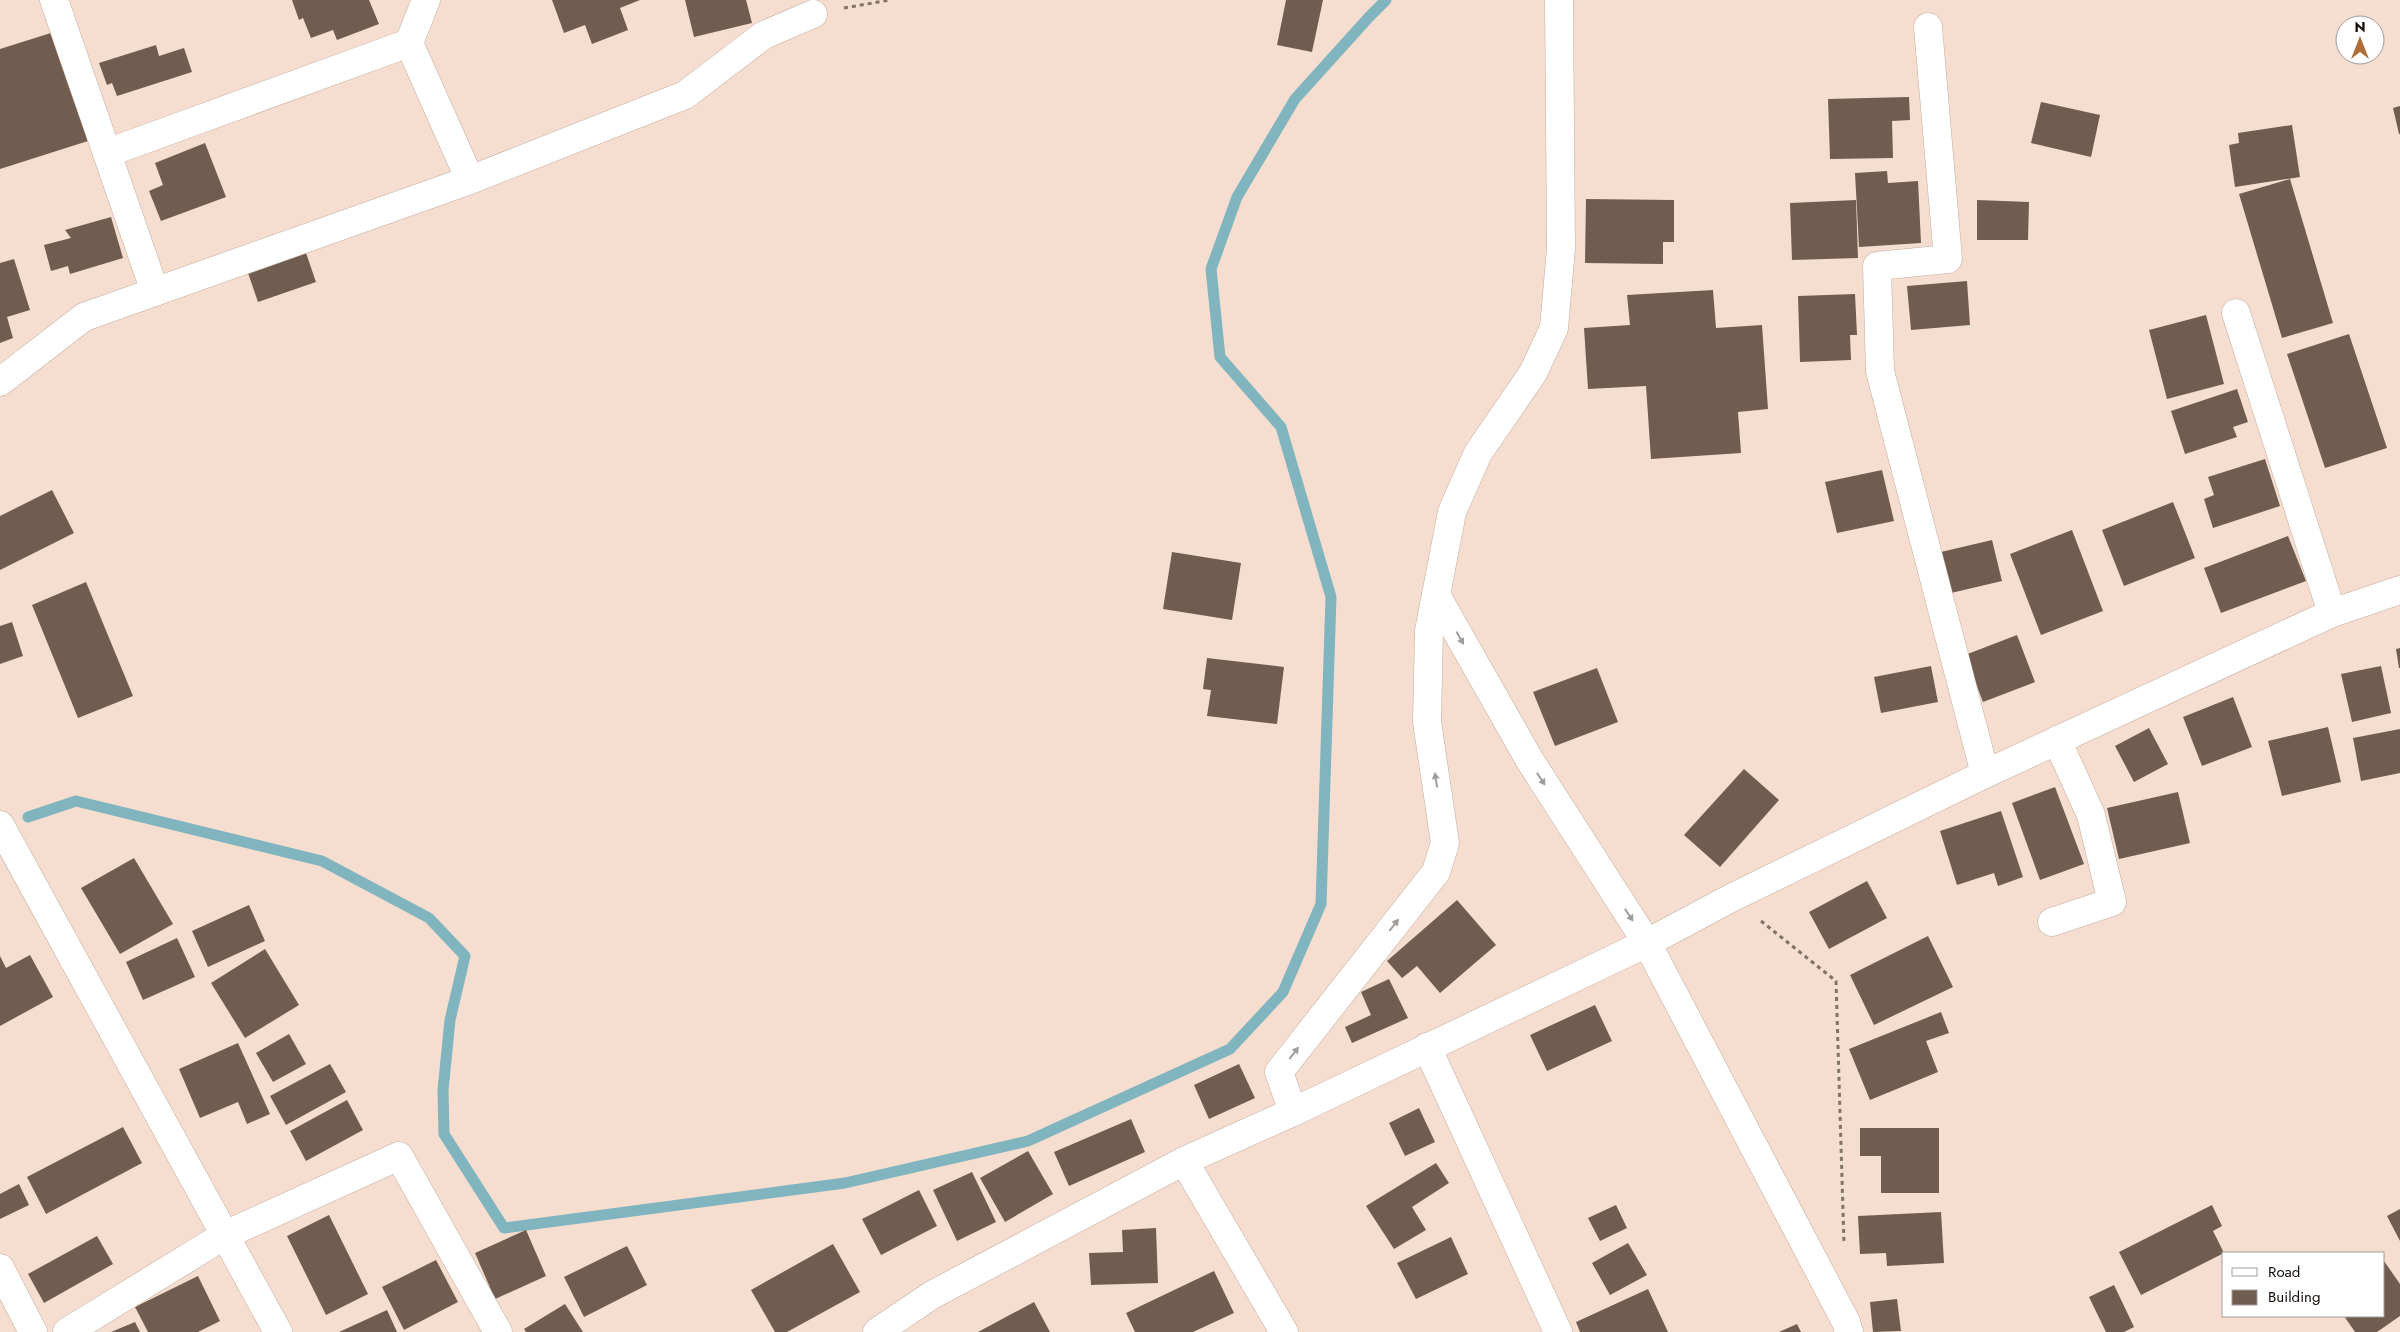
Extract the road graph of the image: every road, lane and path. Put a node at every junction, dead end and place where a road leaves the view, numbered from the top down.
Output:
1 (54, 0) edge
2 (426, 0) edge
3 (890, 0) edge
4 (1559, 0) edge
5 (813, 14) joint
6 (1928, 26) dead end
7 (409, 43) junction
8 (107, 153) junction
9 (470, 180) junction
10 (155, 292) junction
11 (2236, 314) dead end
12 (0, 382) edge
13 (2400, 590) edge
14 (1436, 596) junction
15 (2332, 613) junction
16 (2057, 740) junction
17 (1985, 774) junction
18 (4, 839) edge
19 (1731, 898) junction
20 (2052, 922) dead end
21 (1647, 943) junction
22 (1427, 1047) junction
23 (1293, 1112) junction
24 (1184, 1161) junction
25 (224, 1235) junction
26 (1844, 1253) dead end
27 (0, 1268) edge
28 (1275, 1326) edge
29 (33, 1332) edge
30 (67, 1332) edge
31 (278, 1332) edge
32 (498, 1332) edge
33 (878, 1332) edge
34 (1558, 1332) edge
35 (1849, 1332) edge

1 - 8 street
2 - 7 street
3 - 5 path
4 - 14 street
5 - 9 street
6 - 17 street
7 - 8 street
7 - 9 street
8 - 10 street
9 - 10 street
10 - 12 street
11 - 15 street
13 - 15 street
14 -> 21 street
23 -> 14 street
15 - 16 street
16 - 17 street
16 - 20 street
17 - 19 street
18 - 25 street
19 - 21 street
19 - 26 path
21 - 22 street
21 - 35 street
22 - 23 street
22 - 34 street
23 - 24 street
24 - 28 street
24 - 33 street
25 - 30 street
25 - 31 street
25 - 32 street
27 - 29 street

